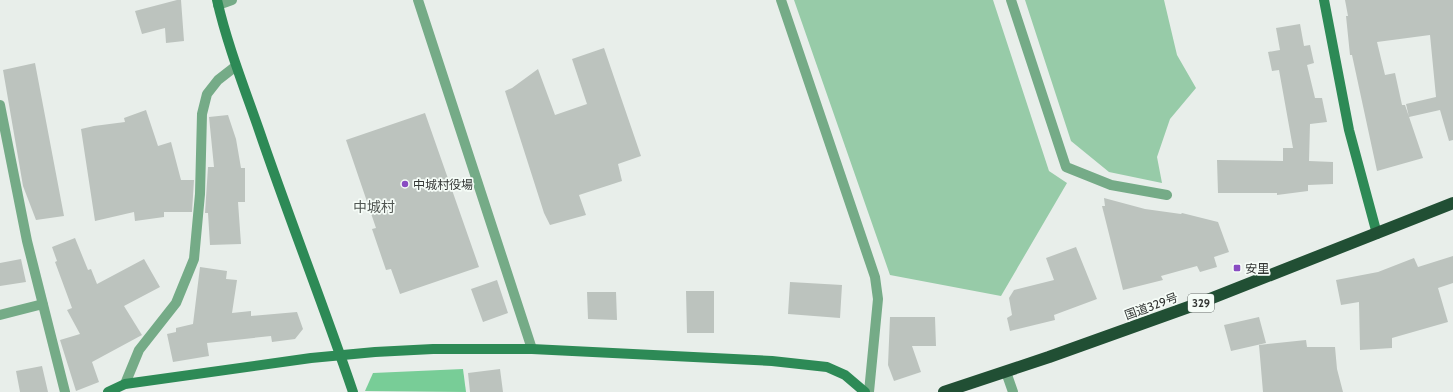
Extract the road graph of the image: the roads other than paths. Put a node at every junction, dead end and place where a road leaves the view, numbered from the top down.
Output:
1 (232, 0) edge
2 (418, 0) edge
3 (781, 0) edge
4 (1011, 0) edge
5 (1324, 0) edge
6 (217, 2) edge
7 (236, 66) junction
8 (0, 105) edge
9 (1167, 195) dead end
10 (1453, 203) edge
11 (1378, 234) junction
12 (42, 304) junction
13 (0, 315) edge
14 (532, 349) junction
15 (340, 356) junction
16 (1006, 372) junction
17 (125, 384) junction
18 (65, 392) edge
19 (108, 392) edge
20 (353, 392) edge
21 (866, 392) edge
22 (870, 392) edge
23 (944, 392) edge
24 (1013, 392) edge

1 - 6 street
2 - 14 street
3 - 22 street
4 - 9 street
5 - 11 street
6 - 7 street
7 - 15 street
7 - 17 street
8 - 12 street
10 - 11 highway, 国道329号 / 329
11 - 16 highway, 国道329号 / 329
12 - 13 street
12 - 18 street
14 - 15 street
14 - 21 street
15 - 17 street
15 - 20 street
16 - 23 highway, 国道329号 / 329
16 - 24 street
17 - 19 street

